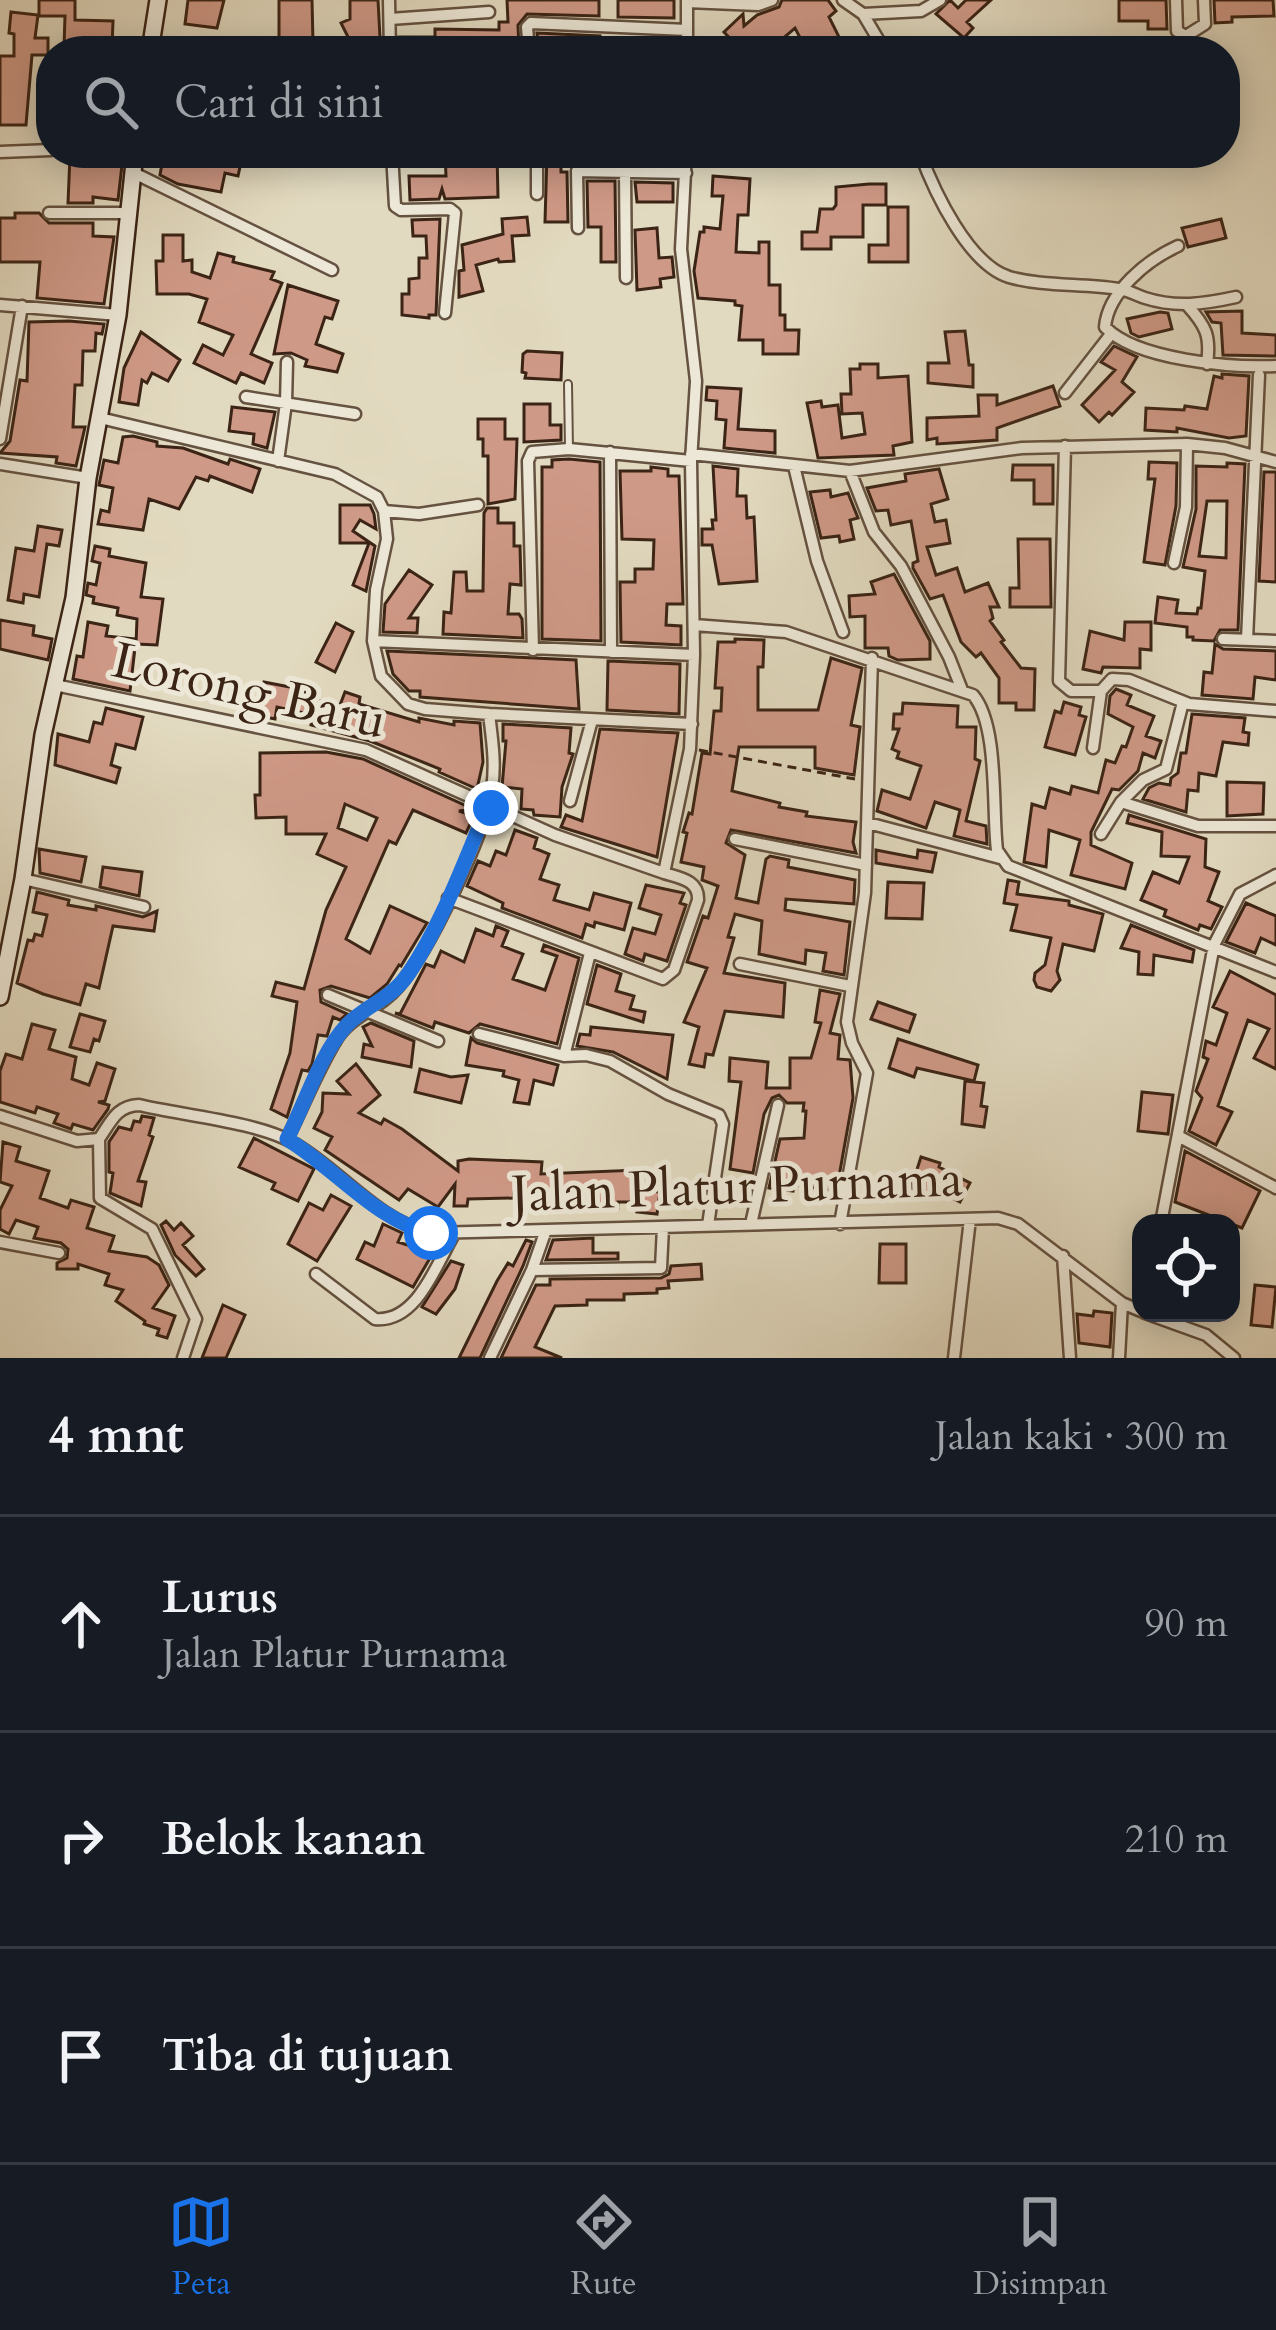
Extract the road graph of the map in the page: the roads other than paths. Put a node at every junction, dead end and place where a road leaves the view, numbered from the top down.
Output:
1 (158, 0) edge
2 (389, 0) edge
3 (772, 0) edge
4 (843, 0) edge
5 (940, 0) edge
6 (1177, 0) edge
7 (1204, 0) edge
8 (687, 1) edge
9 (489, 12) dead end
10 (862, 14) junction
11 (390, 19) junction
12 (687, 30) junction
13 (152, 36) edge
14 (390, 36) edge
15 (527, 36) edge
16 (687, 36) edge
17 (876, 36) edge
18 (1184, 36) edge
19 (1187, 36) edge
20 (36, 151) edge
21 (0, 152) edge
22 (134, 168) edge
23 (393, 168) edge
24 (536, 168) edge
25 (686, 168) edge
26 (926, 168) edge
27 (134, 172) junction
28 (625, 172) junction
29 (686, 173) junction
30 (537, 194) dead end
31 (49, 213) dead end
32 (130, 213) junction
33 (578, 228) dead end
34 (1178, 247) dead end
35 (332, 270) dead end
36 (626, 278) dead end
37 (1122, 289) junction
38 (1236, 297) dead end
39 (0, 305) edge
40 (1187, 305) junction
41 (22, 306) junction
42 (445, 313) dead end
43 (118, 315) junction
44 (1111, 334) junction
45 (287, 362) dead end
46 (1207, 364) junction
47 (1276, 366) edge
48 (1259, 375) dead end
49 (568, 384) dead end
50 (1065, 393) dead end
51 (247, 397) dead end
52 (286, 403) junction
53 (355, 414) dead end
54 (100, 418) junction
55 (0, 439) edge
56 (1187, 444) junction
57 (1065, 446) junction
58 (569, 449) junction
59 (610, 452) junction
60 (691, 457) junction
61 (1252, 457) junction
62 (278, 461) junction
63 (1276, 462) edge
64 (0, 464) edge
65 (794, 466) junction
66 (850, 471) junction
67 (88, 478) junction
68 (478, 505) dead end
69 (384, 511) junction
70 (1174, 563) dead end
71 (694, 625) junction
72 (842, 632) dead end
73 (1223, 639) dead end
74 (373, 640) junction
75 (1247, 640) junction
76 (1276, 641) edge
77 (533, 650) junction
78 (611, 652) junction
79 (694, 655) junction
80 (872, 658) junction
81 (55, 685) junction
82 (962, 690) junction
83 (1101, 691) junction
84 (1183, 702) junction
85 (1276, 711) edge
86 (489, 714) junction
87 (592, 721) junction
88 (692, 724) junction
89 (1093, 748) dead end
90 (570, 801) dead end
91 (1121, 802) junction
92 (488, 806) junction
93 (868, 823) junction
94 (1276, 826) edge
95 (1101, 834) dead end
96 (735, 839) dead end
97 (1000, 859) junction
98 (866, 866) junction
99 (664, 873) junction
100 (1276, 875) edge
101 (23, 879) junction
102 (448, 898) junction
103 (144, 907) dead end
104 (1214, 946) junction
105 (590, 953) junction
106 (740, 964) dead end
107 (1276, 972) edge
108 (850, 986) junction
109 (328, 995) dead end
110 (0, 997) edge
111 (367, 1012) junction
112 (479, 1034) dead end
113 (438, 1041) dead end
114 (564, 1056) junction
115 (778, 1105) dead end
116 (0, 1116) edge
117 (1178, 1136) junction
118 (100, 1139) junction
119 (287, 1139) junction
120 (1276, 1188) edge
121 (1163, 1214) edge
122 (970, 1219) junction
123 (751, 1224) junction
124 (840, 1224) junction
125 (708, 1225) junction
126 (662, 1227) junction
127 (546, 1230) junction
128 (454, 1234) junction
129 (0, 1242) edge
130 (59, 1253) dead end
131 (1063, 1256) junction
132 (532, 1270) junction
133 (316, 1274) dead end
134 (1122, 1303) junction
135 (1132, 1307) edge
136 (1170, 1322) edge
137 (183, 1358) edge
138 (492, 1358) edge
139 (954, 1358) edge
140 (1070, 1358) edge
141 (1119, 1358) edge
142 (1234, 1358) edge

1 - 13 street
2 - 11 street
3 - 8 street
4 - 10 street
5 - 10 street
6 - 18 street
7 - 19 street
8 - 12 street
9 - 11 street
10 - 17 street
11 - 14 street
12 - 15 street
12 - 16 street
20 - 21 street
22 - 27 street
23 - 42 street
24 - 30 street
25 - 29 street
26 - 37 street
27 - 32 street
27 - 35 street
28 - 29 street
28 - 33 street
28 - 36 street
29 - 60 street
31 - 32 street
32 - 43 street
34 - 37 street
37 - 40 street
37 - 44 street
38 - 40 street
39 - 41 street
40 - 46 street
41 - 43 street
41 - 55 street
43 - 54 street
44 - 46 street
44 - 50 street
45 - 52 street
46 - 47 street
48 - 61 street
49 - 58 lane
51 - 52 street
52 - 53 street
52 - 62 street
54 - 62 street
54 - 67 street
56 - 57 street
56 - 61 street
56 - 70 street
57 - 66 street
57 - 83 street
58 - 59 street
58 - 77 street
59 - 60 street
59 - 78 street
60 - 65 street
60 - 71 street
61 - 63 street
61 - 75 street
62 - 69 street
64 - 67 street
65 - 66 street
65 - 72 street
66 - 82 street
67 - 81 street
68 - 69 street
69 - 74 street
71 - 79 street
71 - 80 street
73 - 75 street
74 - 77 street
74 - 86 street
75 - 76 street
77 - 78 street
78 - 79 street
79 - 88 street
80 - 82 street
80 - 93 street
81 - 92 street, Lorong Baru
81 - 101 street
82 - 97 street
83 - 84 street
83 - 89 street
84 - 85 street
84 - 91 street
86 - 87 street
86 - 92 street
87 - 88 street
87 - 90 street
88 - 99 street
91 - 94 street
91 - 95 street
92 - 99 street, Lorong Baru
92 - 102 street
93 - 97 street
93 - 98 street
96 - 98 street
97 - 104 street
98 - 108 street
99 - 105 street
100 - 104 street
101 - 103 street
101 - 110 street
102 - 105 street
102 - 111 street
104 - 107 street
104 - 117 street
105 - 114 street
106 - 108 street
108 - 124 street
109 - 111 street
111 - 113 street
111 - 119 street
112 - 114 street
114 - 125 street
115 - 123 street
116 - 118 street
117 - 120 street
117 - 121 street
118 - 119 street, Jalan Platur Purnama
118 - 137 street
119 - 128 street, Jalan Platur Purnama
122 - 124 street, Jalan Platur Purnama
122 - 131 street, Jalan Platur Purnama
122 - 139 street
123 - 124 street, Jalan Platur Purnama
123 - 125 street, Jalan Platur Purnama
125 - 126 street, Jalan Platur Purnama
126 - 127 street, Jalan Platur Purnama
126 - 132 street
127 - 128 street, Jalan Platur Purnama
127 - 132 street
128 - 133 street
129 - 130 street
131 - 134 street, Jalan Platur Purnama
131 - 140 street
132 - 138 street
134 - 135 street, Jalan Platur Purnama
134 - 141 street
136 - 142 street, Jalan Platur Purnama

